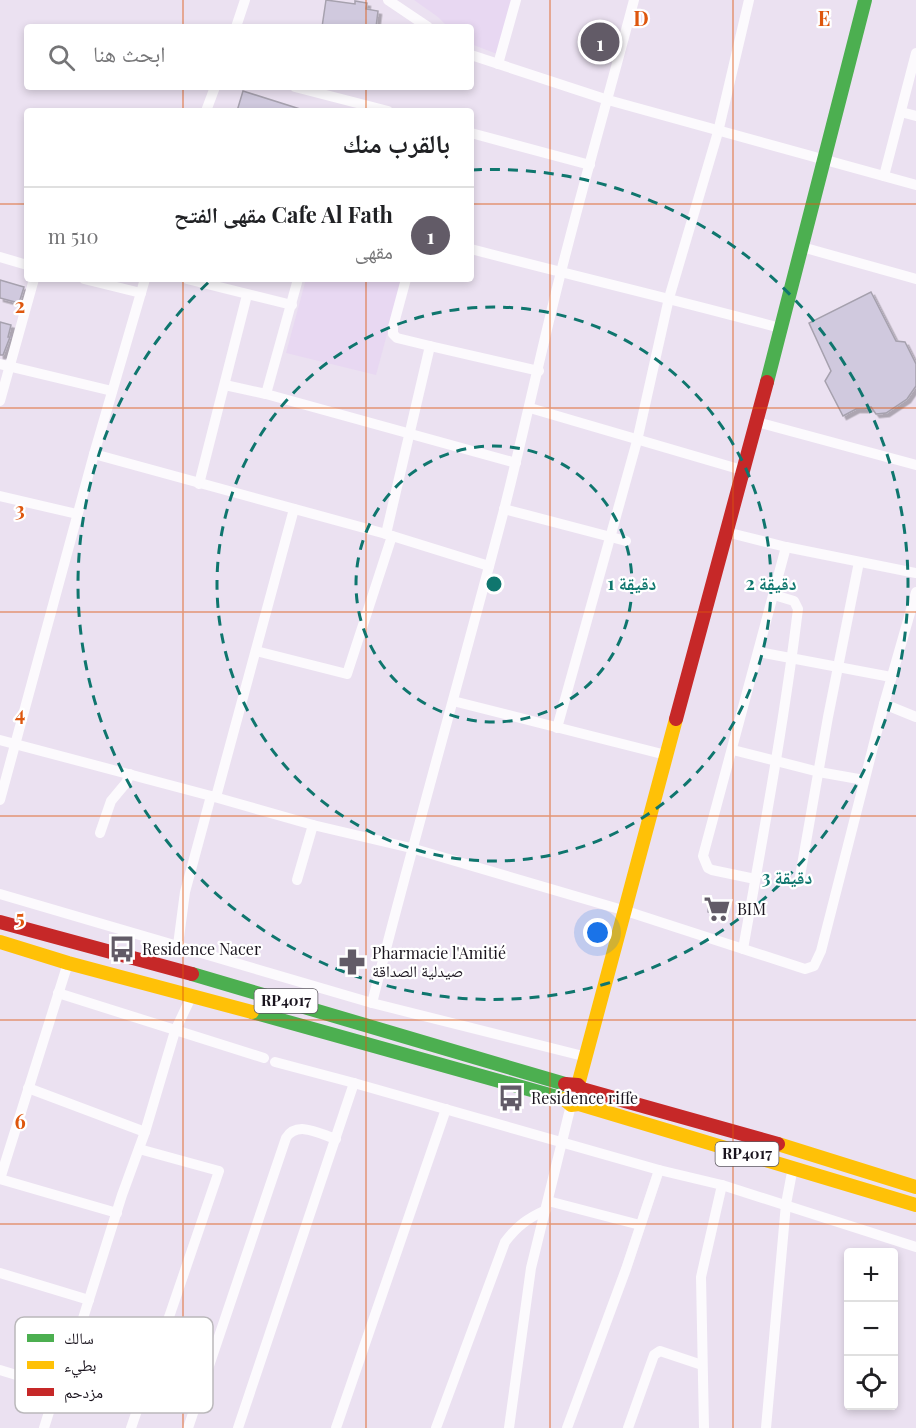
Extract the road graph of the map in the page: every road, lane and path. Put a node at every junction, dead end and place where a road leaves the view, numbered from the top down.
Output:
1 (245, 0) edge
2 (388, 0) edge
3 (516, 0) edge
4 (634, 0) edge
5 (749, 0) edge
6 (865, 0) edge
7 (237, 24) edge
8 (424, 24) edge
9 (916, 53) edge
10 (474, 56) edge
11 (498, 64) junction
12 (214, 90) edge
13 (307, 90) edge
14 (608, 100) junction
15 (207, 108) edge
16 (376, 108) edge
17 (901, 111) junction
18 (916, 116) edge
19 (718, 132) junction
20 (474, 134) edge
21 (824, 160) junction
22 (590, 165) junction
23 (884, 176) junction
24 (916, 185) edge
25 (802, 246) junction
26 (474, 250) edge
27 (0, 257) edge
28 (24, 264) edge
29 (561, 273) junction
30 (916, 279) edge
31 (33, 282) edge
32 (96, 282) edge
33 (144, 282) edge
34 (198, 282) edge
35 (297, 282) edge
36 (405, 282) edge
37 (141, 293) junction
38 (247, 295) junction
39 (669, 298) junction
40 (292, 305) junction
41 (780, 328) junction
42 (430, 346) junction
43 (5, 365) edge
44 (538, 372) junction
45 (225, 385) junction
46 (112, 391) junction
47 (266, 394) junction
48 (0, 401) edge
49 (530, 408) junction
50 (757, 422) junction
51 (410, 433) junction
52 (637, 441) junction
53 (93, 454) junction
54 (516, 463) junction
55 (916, 465) edge
56 (742, 470) junction
57 (200, 484) junction
58 (0, 496) edge
59 (294, 509) junction
60 (504, 509) junction
61 (77, 514) junction
62 (726, 532) junction
63 (389, 535) junction
64 (610, 537) junction
65 (626, 541) dead end
66 (786, 547) junction
67 (859, 562) junction
68 (489, 566) junction
69 (916, 573) edge
70 (916, 592) edge
71 (774, 595) junction
72 (256, 651) junction
73 (759, 652) junction
74 (792, 658) junction
75 (837, 667) junction
76 (891, 676) junction
77 (453, 701) junction
78 (884, 704) junction
79 (916, 717) edge
80 (557, 728) junction
81 (0, 740) edge
82 (15, 744) junction
83 (733, 750) junction
84 (666, 755) junction
85 (776, 762) junction
86 (819, 772) junction
87 (130, 774) junction
88 (864, 780) junction
89 (214, 796) junction
90 (0, 800) edge
91 (313, 825) junction
92 (100, 833) dead end
93 (411, 848) junction
94 (755, 879) junction
95 (297, 880) dead end
96 (799, 882) dead end
97 (0, 894) edge
98 (626, 911) junction
99 (0, 922) edge
100 (0, 942) edge
101 (178, 945) junction
102 (742, 950) junction
103 (68, 963) junction
104 (58, 993) junction
105 (192, 995) junction
106 (372, 1003) junction
107 (176, 1031) junction
108 (587, 1057) junction
109 (264, 1058) dead end
110 (275, 1062) dead end
111 (354, 1083) junction
112 (577, 1086) junction
113 (28, 1088) junction
114 (571, 1103) junction
115 (446, 1109) junction
116 (146, 1132) junction
117 (336, 1139) junction
118 (562, 1142) junction
119 (139, 1149) junction
120 (794, 1167) junction
121 (659, 1170) junction
122 (0, 1179) edge
123 (722, 1185) junction
124 (916, 1188) edge
125 (786, 1204) junction
126 (547, 1205) junction
127 (916, 1205) edge
128 (117, 1213) junction
129 (640, 1225) junction
130 (916, 1247) edge
131 (0, 1273) edge
132 (88, 1300) junction
133 (83, 1317) edge
134 (170, 1317) edge
135 (213, 1354) edge
136 (702, 1365) junction
137 (0, 1370) edge
138 (15, 1375) edge
139 (50, 1413) edge
140 (137, 1413) edge
141 (193, 1413) edge
142 (46, 1428) edge
143 (132, 1428) edge
144 (188, 1428) edge
145 (238, 1428) edge
146 (336, 1428) edge
147 (436, 1428) edge
148 (509, 1428) edge
149 (567, 1428) edge
150 (628, 1428) edge
151 (704, 1428) edge
152 (766, 1428) edge

1 - 7 street
2 - 8 street
3 - 11 street
4 - 14 street
5 - 19 street
6 - 21 main road
9 - 17 street
10 - 11 street
11 - 14 street
12 - 15 street
13 - 16 street
14 - 19 street
14 - 22 street
17 - 18 street
17 - 23 street
19 - 21 street
19 - 39 street
20 - 22 street
21 - 23 street
21 - 25 main road
22 - 29 street
23 - 24 street
25 - 30 street
25 - 41 main road
26 - 29 street
27 - 28 street
29 - 39 street
29 - 44 street
31 - 43 street
32 - 37 street
33 - 37 street
34 - 38 street
35 - 40 street
36 - 42 street
37 - 46 street
38 - 40 street
38 - 45 street
39 - 41 street
39 - 52 street
40 - 47 street
41 - 50 main road
42 - 44 street
42 - 51 street
43 - 46 street
43 - 48 street
44 - 49 street
45 - 47 street
45 - 57 street
46 - 53 street
47 - 51 street
49 - 52 street
49 - 54 street
50 - 55 street
50 - 56 main road
51 - 54 street
51 - 63 street
52 - 56 street
52 - 64 street
53 - 57 street
53 - 61 street
54 - 60 street
56 - 62 main road
57 - 59 street
58 - 61 street
59 - 63 street
59 - 72 street
60 - 64 street
60 - 68 street
61 - 82 street
62 - 66 street
62 - 84 main road
63 - 68 street
63 - 72 street
64 - 65 street
64 - 80 street
66 - 67 street
66 - 71 street
67 - 69 street
67 - 75 street
68 - 77 street
70 - 76 street
71 - 73 street
71 - 74 street
72 - 89 street
73 - 74 street
73 - 83 street
74 - 75 street
74 - 85 street
75 - 76 street
75 - 86 street
76 - 78 street
77 - 80 street
77 - 93 street
78 - 79 street
78 - 88 street
80 - 84 street
81 - 82 street
82 - 87 street
82 - 90 street
83 - 85 street
83 - 94 street
84 - 98 main road
85 - 86 street
85 - 94 street
86 - 88 street
86 - 96 street
87 - 89 street
87 - 92 street
88 - 102 street
89 - 91 street
89 - 101 street
91 - 93 street
91 - 95 street
93 - 98 street
93 - 106 street
94 - 102 street
97 - 101 street
98 - 102 street
98 - 108 main road
99 - 112 main road, RP4017
100 - 103 main road, RP4017
101 - 106 street
103 - 104 street
103 - 105 main road, RP4017
104 - 107 street
104 - 113 street
105 - 107 street
105 - 114 main road, RP4017
106 - 108 street
107 - 109 street
107 - 116 street
108 - 112 main road
110 - 111 street
111 - 115 street
111 - 117 street
112 - 114 main road
112 - 124 main road, RP4017
113 - 116 street
113 - 122 street
114 - 118 street
114 - 120 main road, RP4017
115 - 118 street
115 - 146 street
116 - 119 street
117 - 135 street
117 - 145 street
118 - 121 street
118 - 126 street
119 - 128 street
119 - 134 street
120 - 125 street
120 - 127 main road, RP4017
121 - 123 street
121 - 129 street
122 - 128 street
123 - 125 street
123 - 136 street
125 - 130 street
125 - 152 street
126 - 129 street
126 - 147 street
126 - 148 street
128 - 132 street
129 - 149 street
131 - 132 street
132 - 133 street
136 - 150 street
136 - 151 street
137 - 138 street
139 - 142 street
140 - 143 street
141 - 144 street

